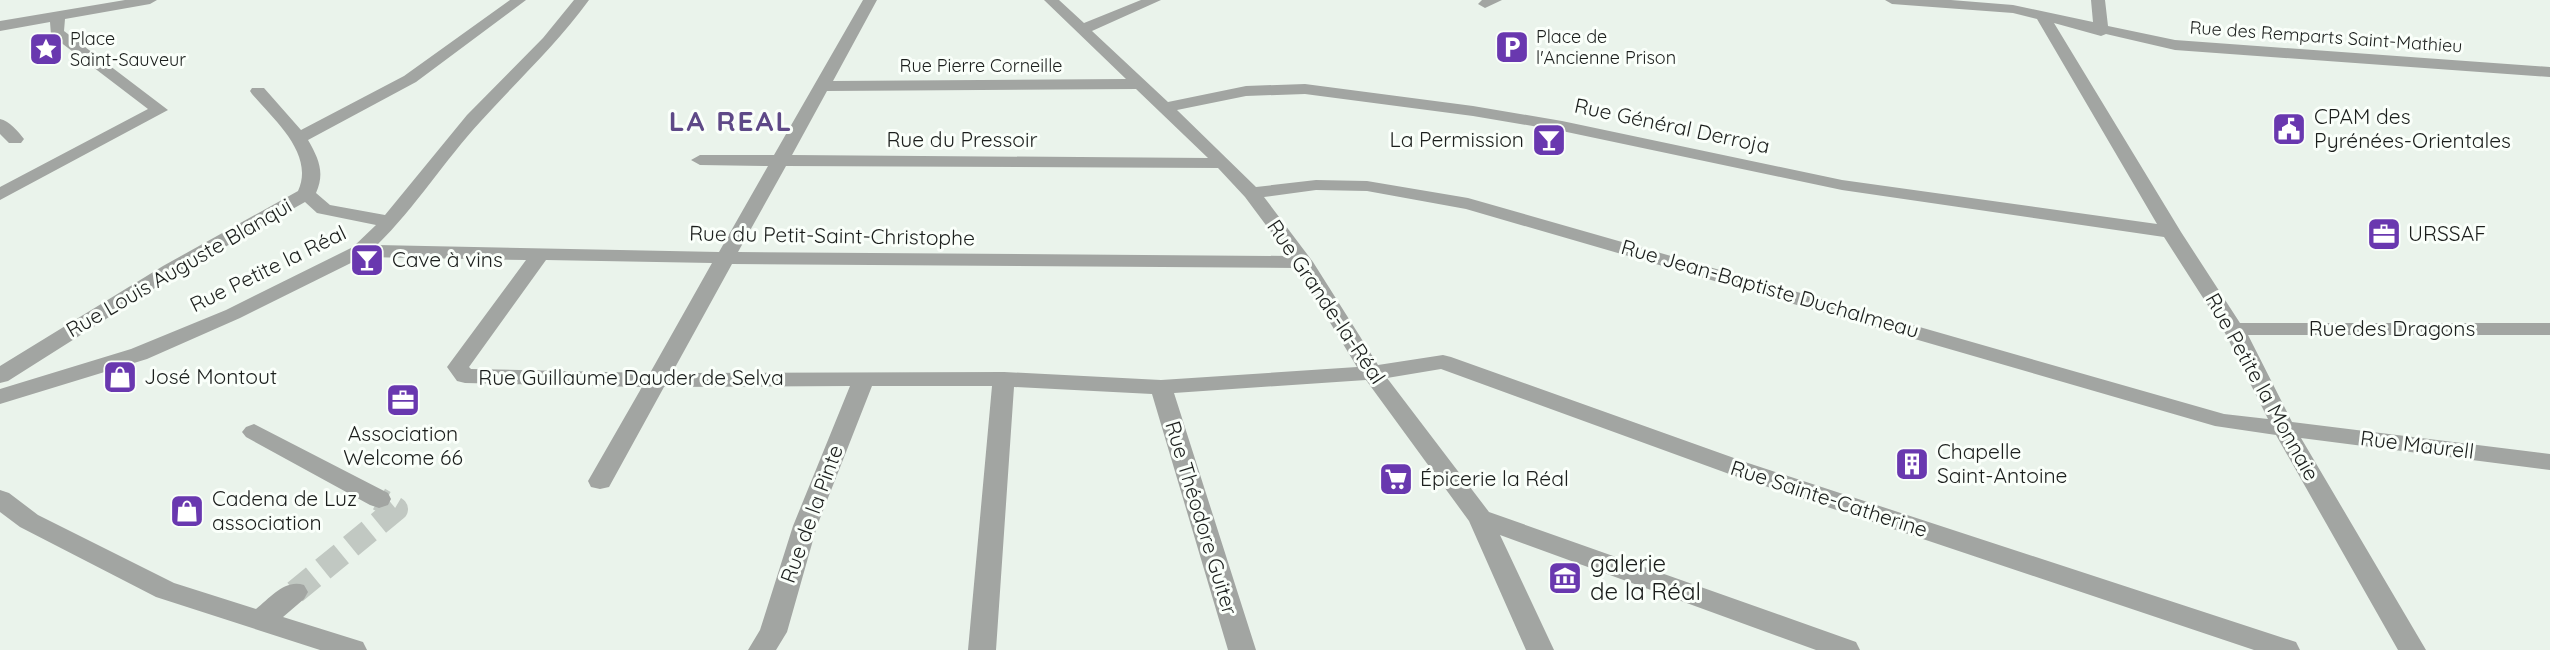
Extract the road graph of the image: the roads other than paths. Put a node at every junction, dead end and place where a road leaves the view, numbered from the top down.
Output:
1 (150, 0) edge
2 (519, 0) edge
3 (582, 0) edge
4 (870, 0) edge
5 (1051, 0) edge
6 (1154, 0) edge
7 (1892, 0) edge
8 (2098, 0) edge
9 (58, 16) junction
10 (2044, 18) junction
11 (0, 26) edge
12 (1081, 30) junction
13 (2101, 31) junction
14 (2550, 72) edge
15 (1139, 84) junction
16 (823, 86) junction
17 (258, 91) dead end
18 (1163, 108) junction
19 (0, 124) edge
20 (300, 138) junction
21 (15, 139) dead end
22 (700, 160) dead end
23 (777, 161) junction
24 (1223, 163) junction
25 (1252, 193) junction
26 (0, 194) edge
27 (306, 194) junction
28 (390, 222) junction
29 (2171, 232) junction
30 (360, 251) junction
31 (540, 255) junction
32 (728, 256) junction
33 (1303, 262) junction
34 (2234, 329) junction
35 (2550, 329) edge
36 (1372, 373) junction
37 (0, 376) edge
38 (864, 379) junction
39 (1004, 379) junction
40 (657, 380) junction
41 (1161, 387) junction
42 (0, 397) edge
43 (2283, 427) junction
44 (254, 432) dead end
45 (2550, 462) edge
46 (600, 481) dead end
47 (0, 499) edge
48 (380, 499) dead end
49 (1480, 518) junction
50 (295, 592) tunnel mouth
51 (260, 621) junction
52 (353, 650) edge
53 (762, 650) edge
54 (982, 650) edge
55 (1242, 650) edge
56 (1539, 650) edge
57 (1846, 650) edge
58 (2286, 650) edge
59 (2412, 650) edge

1 - 9 street
2 - 20 street
3 - 28 street, Rue Petite la Réal
4 - 16 street
5 - 12 street, Rue Grande-la-Réal
6 - 12 street
7 - 10 street, Rue des Remparts Saint-Mathieu
8 - 13 street
9 - 11 street
9 - 26 street
10 - 13 street, Rue des Remparts Saint-Mathieu
10 - 29 street, Rue Petite la Monnaie
12 - 15 street, Rue Grande-la-Réal
13 - 14 street, Rue des Remparts Saint-Mathieu
15 - 16 street, Rue Pierre Corneille
15 - 18 street, Rue Grande-la-Réal
16 - 23 street
17 - 20 street, Rue Louis Auguste Blanqui
18 - 24 street, Rue Grande-la-Réal
18 - 29 street, Rue Général Derroja
19 - 21 street
20 - 27 street, Rue Louis Auguste Blanqui
22 - 23 street, Rue du Pressoir
23 - 24 street, Rue du Pressoir
23 - 32 street
24 - 25 street, Rue Grande-la-Réal
25 - 33 street, Rue Grande-la-Réal
25 - 43 street, Rue Jean-Baptiste Duchalmeau
27 - 28 street
27 - 37 street, Rue Louis Auguste Blanqui
28 - 30 street, Rue Petite la Réal
29 - 34 street, Rue Petite la Monnaie
30 - 31 street, Rue du Petit-Saint-Christophe
30 - 42 street, Rue Petite la Réal
31 - 32 street, Rue du Petit-Saint-Christophe
31 - 40 street, Rue Guillaume Dauder de Selva
32 - 33 street, Rue du Petit-Saint-Christophe
32 - 40 street
33 - 36 street, Rue Grande-la-Réal
34 - 35 street, Rue des Dragons
34 - 43 street, Rue Petite la Monnaie
36 - 41 street
36 - 49 street, Rue Grande-la-Réal
36 - 58 street, Rue Sainte-Catherine
38 - 39 street, Rue Guillaume Dauder de Selva
38 - 40 street, Rue Guillaume Dauder de Selva
38 - 53 street, Rue de la Pinte
39 - 41 street
39 - 54 street
40 - 46 street
41 - 55 street, Rue Théodore Guiter
43 - 45 street, Rue Maurell
43 - 59 street, Rue Petite la Monnaie
44 - 48 street
47 - 51 street
49 - 56 street, Rue Grande-la-Réal
49 - 57 street
50 - 51 street
51 - 52 street

